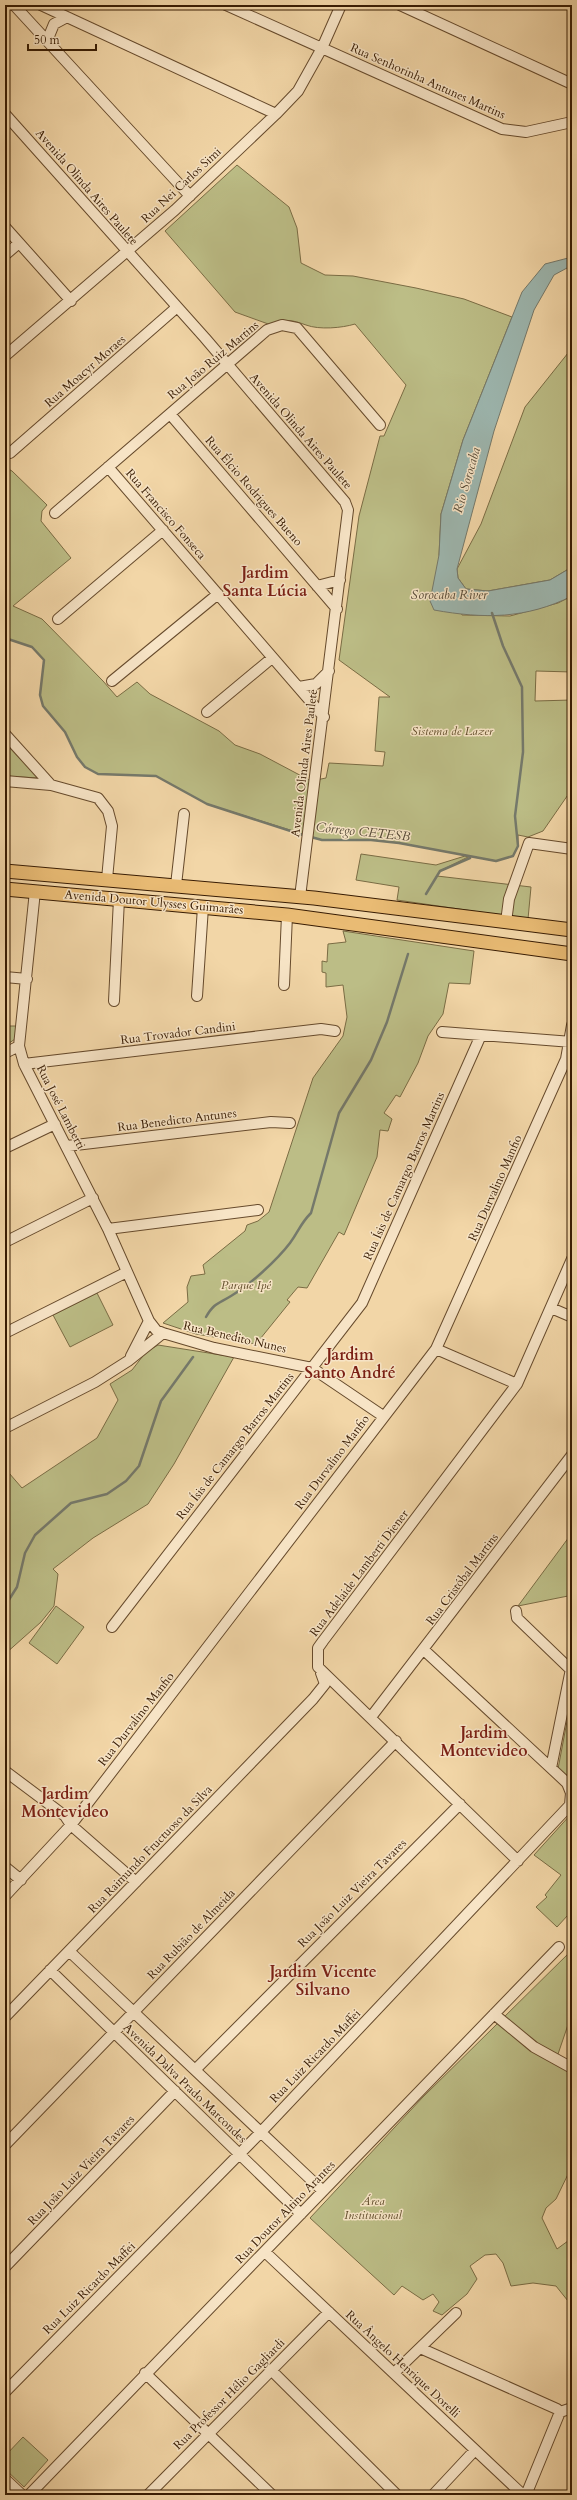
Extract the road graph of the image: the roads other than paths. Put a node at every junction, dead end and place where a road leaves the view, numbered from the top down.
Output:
1 (14, 5) edge
2 (41, 5) edge
3 (226, 5) edge
4 (341, 5) edge
5 (400, 5) edge
6 (24, 10) edge
7 (67, 17) junction
8 (47, 41) junction
9 (322, 48) junction
10 (572, 84) edge
11 (5, 114) edge
12 (276, 114) junction
13 (572, 122) edge
14 (190, 196) junction
15 (5, 227) edge
16 (19, 243) junction
17 (127, 252) junction
18 (5, 255) edge
19 (71, 301) junction
20 (176, 308) junction
21 (5, 356) edge
22 (227, 365) junction
23 (170, 414) junction
24 (380, 425) dead end
25 (10, 453) dead end
26 (108, 467) junction
27 (55, 513) dead end
28 (163, 530) junction
29 (340, 580) junction
30 (318, 586) junction
31 (218, 594) junction
32 (337, 609) junction
33 (58, 619) dead end
34 (272, 658) junction
35 (329, 671) junction
36 (112, 681) dead end
37 (299, 687) junction
38 (207, 712) dead end
39 (324, 717) junction
40 (5, 734) edge
41 (5, 781) edge
42 (51, 785) junction
43 (184, 814) dead end
44 (572, 848) edge
45 (5, 871) edge
46 (107, 879) junction
47 (176, 885) junction
48 (5, 889) edge
49 (36, 891) junction
50 (300, 897) junction
51 (119, 899) junction
52 (204, 907) junction
53 (287, 915) junction
54 (304, 917) junction
55 (506, 922) junction
56 (572, 930) edge
57 (572, 954) edge
58 (5, 977) edge
59 (27, 979) junction
60 (284, 985) dead end
61 (197, 996) dead end
62 (114, 1001) dead end
63 (572, 1025) edge
64 (335, 1031) dead end
65 (442, 1032) dead end
66 (481, 1035) junction
67 (571, 1042) edge
68 (19, 1046) junction
69 (5, 1053) edge
70 (24, 1064) junction
71 (290, 1123) dead end
72 (55, 1124) junction
73 (67, 1146) junction
74 (5, 1148) edge
75 (93, 1198) junction
76 (258, 1210) dead end
77 (108, 1230) junction
78 (5, 1242) edge
79 (572, 1259) edge
80 (127, 1272) junction
81 (551, 1308) junction
82 (572, 1317) edge
83 (149, 1320) junction
84 (5, 1333) edge
85 (163, 1333) junction
86 (436, 1350) junction
87 (128, 1362) junction
88 (312, 1368) junction
89 (517, 1384) junction
90 (383, 1416) junction
91 (5, 1428) edge
92 (572, 1455) edge
93 (516, 1611) dead end
94 (112, 1627) dead end
95 (424, 1650) junction
96 (318, 1667) junction
97 (571, 1667) edge
98 (344, 1692) junction
99 (313, 1698) junction
100 (371, 1717) junction
101 (396, 1741) junction
102 (551, 1768) junction
103 (5, 1772) edge
104 (460, 1804) junction
105 (71, 1825) junction
106 (518, 1861) junction
107 (5, 1867) edge
108 (21, 1880) junction
109 (136, 1882) junction
110 (5, 1896) edge
111 (559, 1948) dead end
112 (69, 1951) junction
113 (50, 1970) junction
114 (134, 2012) junction
115 (494, 2014) junction
116 (5, 2017) edge
117 (114, 2032) junction
118 (572, 2068) edge
119 (195, 2070) junction
120 (175, 2092) junction
121 (261, 2132) junction
122 (5, 2145) edge
123 (239, 2154) junction
124 (323, 2191) junction
125 (301, 2214) junction
126 (265, 2252) junction
127 (5, 2267) edge
128 (329, 2312) junction
129 (456, 2313) dead end
130 (420, 2348) junction
131 (271, 2370) junction
132 (145, 2373) junction
133 (394, 2373) junction
134 (5, 2392) edge
135 (572, 2408) edge
136 (560, 2412) junction
137 (208, 2434) junction
138 (475, 2450) junction
139 (5, 2479) edge
140 (22, 2495) edge
141 (29, 2495) edge
142 (148, 2495) edge
143 (272, 2495) edge
144 (397, 2495) edge
145 (433, 2495) edge
146 (524, 2495) edge

1 - 6 street
2 - 7 street
3 - 9 street, Rua Senhorinha Antunes Martins
4 - 9 street, Rua Nei Carlos Simi
5 - 10 street
6 - 8 street
7 - 8 street
7 - 12 street
8 - 14 street
9 - 12 street, Rua Nei Carlos Simi
9 - 13 street, Rua Senhorinha Antunes Martins
11 - 17 street, Avenida Olinda Aires Paulete
12 - 14 street, Rua Nei Carlos Simi
14 - 17 street, Rua Nei Carlos Simi
15 - 16 street
16 - 18 street
16 - 19 street
17 - 19 street, Rua Nei Carlos Simi
17 - 20 street, Avenida Olinda Aires Paulete
19 - 21 street, Rua Nei Carlos Simi
20 - 22 street, Avenida Olinda Aires Paulete
20 - 25 street, Rua Moacyr Moraes
22 - 23 street, Rua João Ruiz Martins
22 - 24 street, Rua João Ruiz Martins
22 - 29 street, Avenida Olinda Aires Paulete
23 - 26 street, Rua João Ruiz Martins
23 - 30 street, Rua Élcio Rodrigues Bueno
26 - 27 street, Rua João Ruiz Martins
26 - 28 street, Rua Francisco Fonseca
28 - 31 street, Rua Francisco Fonseca
28 - 33 street
29 - 30 street
29 - 32 street, Avenida Olinda Aires Paulete
30 - 32 street, Rua Élcio Rodrigues Bueno
31 - 34 street, Rua Francisco Fonseca
31 - 36 street
32 - 35 street, Avenida Olinda Aires Paulete
34 - 37 street, Rua Francisco Fonseca
34 - 38 street
35 - 37 street
35 - 39 street, Avenida Olinda Aires Paulete
37 - 39 street, Rua Francisco Fonseca
39 - 50 street, Avenida Olinda Aires Paulete
40 - 42 street
41 - 42 street
42 - 46 street
43 - 47 street
44 - 55 street
45 - 46 main road, Avenida Doutor Ulysses Guimarães
46 - 47 main road, Avenida Doutor Ulysses Guimarães
47 - 50 main road, Avenida Doutor Ulysses Guimarães
48 - 49 main road, Avenida Doutor Ulysses Guimarães
49 - 51 main road, Avenida Doutor Ulysses Guimarães
49 - 59 street, Rua José Lamberti
50 - 54 main road
50 - 55 main road, Avenida Doutor Ulysses Guimarães
51 - 52 main road, Avenida Doutor Ulysses Guimarães
51 - 62 street
52 - 53 main road, Avenida Doutor Ulysses Guimarães
52 - 61 street
53 - 54 main road, Avenida Doutor Ulysses Guimarães
53 - 60 street
54 - 57 main road, Avenida Doutor Ulysses Guimarães
55 - 56 main road, Avenida Doutor Ulysses Guimarães
58 - 59 street
59 - 68 street, Rua José Lamberti
63 - 67 street, Rua Durvalino Manfio
64 - 70 street, Rua Trovador Candini
65 - 66 street
66 - 67 street
66 - 88 street, Rua Ísis de Camargo Barros Martins
67 - 86 street, Rua Durvalino Manfio
68 - 69 street
68 - 70 street, Rua José Lamberti
70 - 72 street, Rua José Lamberti
71 - 73 street, Rua Benedicto Antunes
72 - 73 street, Rua José Lamberti
72 - 74 street
73 - 75 street, Rua José Lamberti
75 - 77 street, Rua José Lamberti
75 - 78 street
76 - 77 street
77 - 80 street, Rua José Lamberti
79 - 81 street, Rua Adelaide Lamberti Diener
80 - 83 street, Rua José Lamberti
80 - 84 street
81 - 82 street
81 - 89 street, Rua Adelaide Lamberti Diener
83 - 85 street, Rua José Lamberti
83 - 87 street
85 - 87 street
85 - 88 street, Rua Benedito Nunes
86 - 89 street
86 - 90 street, Rua Durvalino Manfio
87 - 91 street
88 - 90 street, Rua Benedito Nunes
88 - 94 street, Rua Ísis de Camargo Barros Martins
89 - 96 street, Rua Adelaide Lamberti Diener
90 - 105 street, Rua Durvalino Manfio
92 - 95 street, Rua Cristóbal Martins
93 - 97 street
95 - 100 street, Rua Cristóbal Martins
95 - 102 street, Rua Luiz Ricardo Maffei
96 - 98 street
96 - 99 street, Rua Raimundo Fructuoso da Silva
97 - 102 street
98 - 99 street, Rua Raimundo Fructuoso da Silva
98 - 100 street
99 - 109 street, Rua Raimundo Fructuoso da Silva
100 - 101 street
101 - 104 street
101 - 114 street, Rua Rubião de Almeida
102 - 106 street, Rua Luiz Ricardo Maffei
103 - 105 street
104 - 106 street
104 - 119 street, Rua João Luiz Vieira Tavares
105 - 108 street, Rua Durvalino Manfio
105 - 109 street
106 - 121 street, Rua Luiz Ricardo Maffei
107 - 108 street
108 - 110 street, Rua Durvalino Manfio
109 - 112 street, Rua Raimundo Fructuoso da Silva
111 - 115 street, Rua Doutor Altino Arantes
112 - 113 street, Rua Raimundo Fructuoso da Silva
112 - 114 street, Avenida Dalva Prado Marcondes
113 - 116 street, Rua Raimundo Fructuoso da Silva
113 - 117 street, Avenida Dalva Prado Marcondes
114 - 117 street, Rua Rubião de Almeida
114 - 119 street, Avenida Dalva Prado Marcondes
115 - 118 street
115 - 124 street, Rua Doutor Altino Arantes
117 - 120 street, Avenida Dalva Prado Marcondes
117 - 122 street, Rua Rubião de Almeida
119 - 121 street, Avenida Dalva Prado Marcondes
120 - 123 street, Avenida Dalva Prado Marcondes
120 - 127 street, Rua João Luiz Vieira Tavares
121 - 123 street, Rua Luiz Ricardo Maffei
121 - 124 street, Avenida Dalva Prado Marcondes
123 - 125 street, Avenida Dalva Prado Marcondes
123 - 134 street, Rua Luiz Ricardo Maffei
124 - 125 street, Rua Doutor Altino Arantes
125 - 126 street, Rua Doutor Altino Arantes
126 - 128 street, Rua Ângelo Henrique Dorelli
126 - 132 street, Rua Doutor Altino Arantes
128 - 131 street, Rua Professor Hélio Gagliardi
128 - 133 street, Rua Ângelo Henrique Dorelli
129 - 130 street
130 - 133 street
130 - 136 street
131 - 137 street, Rua Professor Hélio Gagliardi
131 - 144 street
132 - 137 street
132 - 141 street, Rua Doutor Altino Arantes
133 - 138 street, Rua Ângelo Henrique Dorelli
135 - 136 street
136 - 146 street
137 - 142 street, Rua Professor Hélio Gagliardi
137 - 143 street
138 - 145 street
138 - 146 street, Rua Ângelo Henrique Dorelli
139 - 140 street

